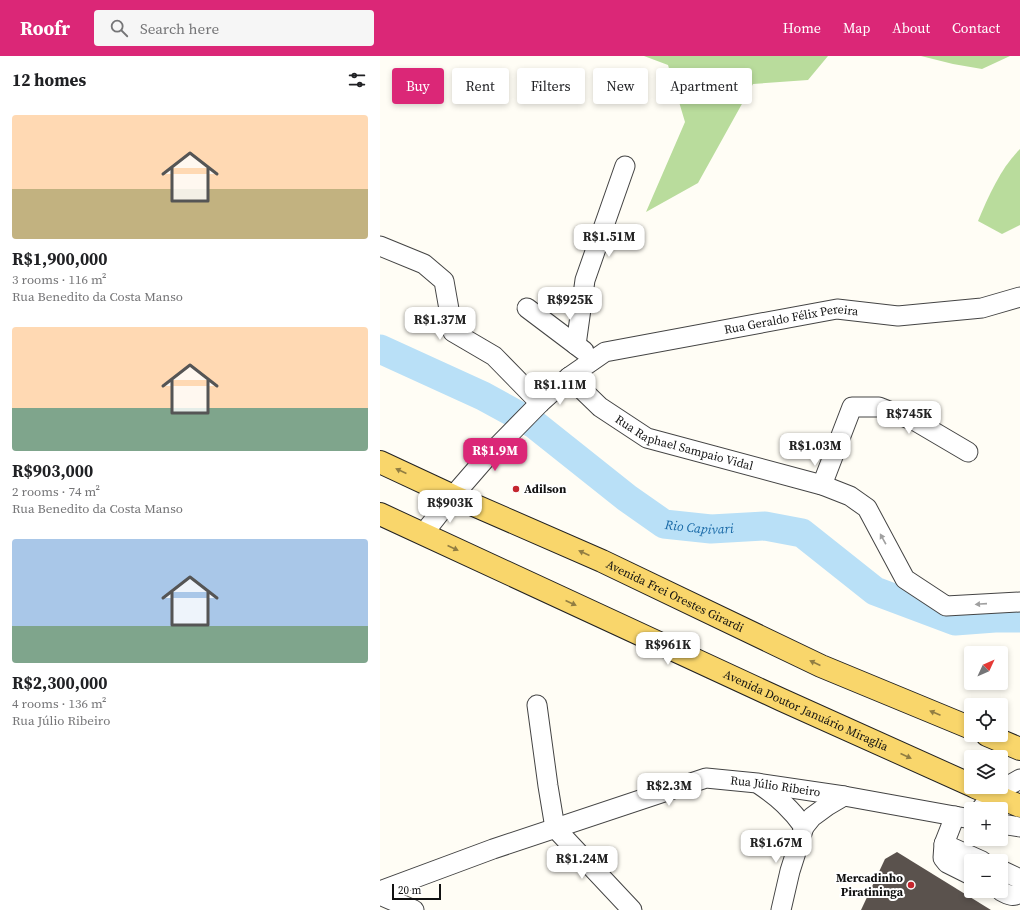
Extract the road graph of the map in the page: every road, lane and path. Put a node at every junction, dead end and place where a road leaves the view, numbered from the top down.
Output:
1 (625, 166) dead end
2 (380, 246) edge
3 (1020, 297) edge
4 (527, 308) dead end
5 (576, 345) junction
6 (595, 359) junction
7 (569, 377) junction
8 (535, 409) junction
9 (968, 452) dead end
10 (380, 462) edge
11 (822, 485) junction
12 (453, 496) junction
13 (380, 514) edge
14 (423, 534) junction
15 (1020, 602) edge
16 (537, 705) dead end
17 (964, 725) edge
18 (1004, 742) edge
19 (1020, 749) edge
20 (1020, 779) edge
21 (964, 782) edge
22 (757, 783) junction
23 (844, 796) junction
24 (984, 802) edge
25 (1020, 806) edge
26 (1008, 807) edge
27 (964, 808) edge
28 (964, 820) edge
29 (1008, 825) edge
30 (804, 826) junction
31 (1020, 827) edge
32 (555, 828) junction
33 (944, 844) junction
34 (966, 854) edge
35 (964, 872) edge
36 (1008, 873) edge
37 (1020, 879) edge
38 (380, 891) edge
39 (1020, 892) edge
40 (1008, 894) edge
41 (380, 895) edge
42 (414, 910) edge
43 (632, 910) edge
44 (780, 910) edge

1 - 5 street
2 - 8 street
3 - 6 street, Rua Geraldo Félix Pereira
4 - 5 street
5 - 6 street
6 - 7 street, Rua Geraldo Félix Pereira
7 - 8 street, Rua Geraldo Félix Pereira
7 - 11 street, Rua Raphael Sampaio Vidal
8 - 12 street, Rua Geraldo Félix Pereira
9 - 11 street
12 -> 10 main road, Avenida Frei Orestes Girardi
15 -> 11 street, Rua Raphael Sampaio Vidal
12 - 14 street, Rua Geraldo Félix Pereira
17 -> 12 main road, Avenida Frei Orestes Girardi
13 - 14 main road, Avenida Doutor Januário Miraglia
14 -> 21 main road, Avenida Doutor Januário Miraglia
16 - 32 street
18 - 19 main road
20 - 24 street
22 - 23 street, Rua Júlio Ribeiro
22 - 30 street
22 - 32 street, Rua Júlio Ribeiro
23 - 27 street, Rua Júlio Ribeiro
23 - 30 street
25 - 26 main road
28 - 33 street
29 - 31 street
30 - 44 street
32 - 38 street, Rua Júlio Ribeiro
32 - 43 street
33 - 34 street
33 - 35 street
36 - 37 street
39 - 40 street
41 - 42 street

